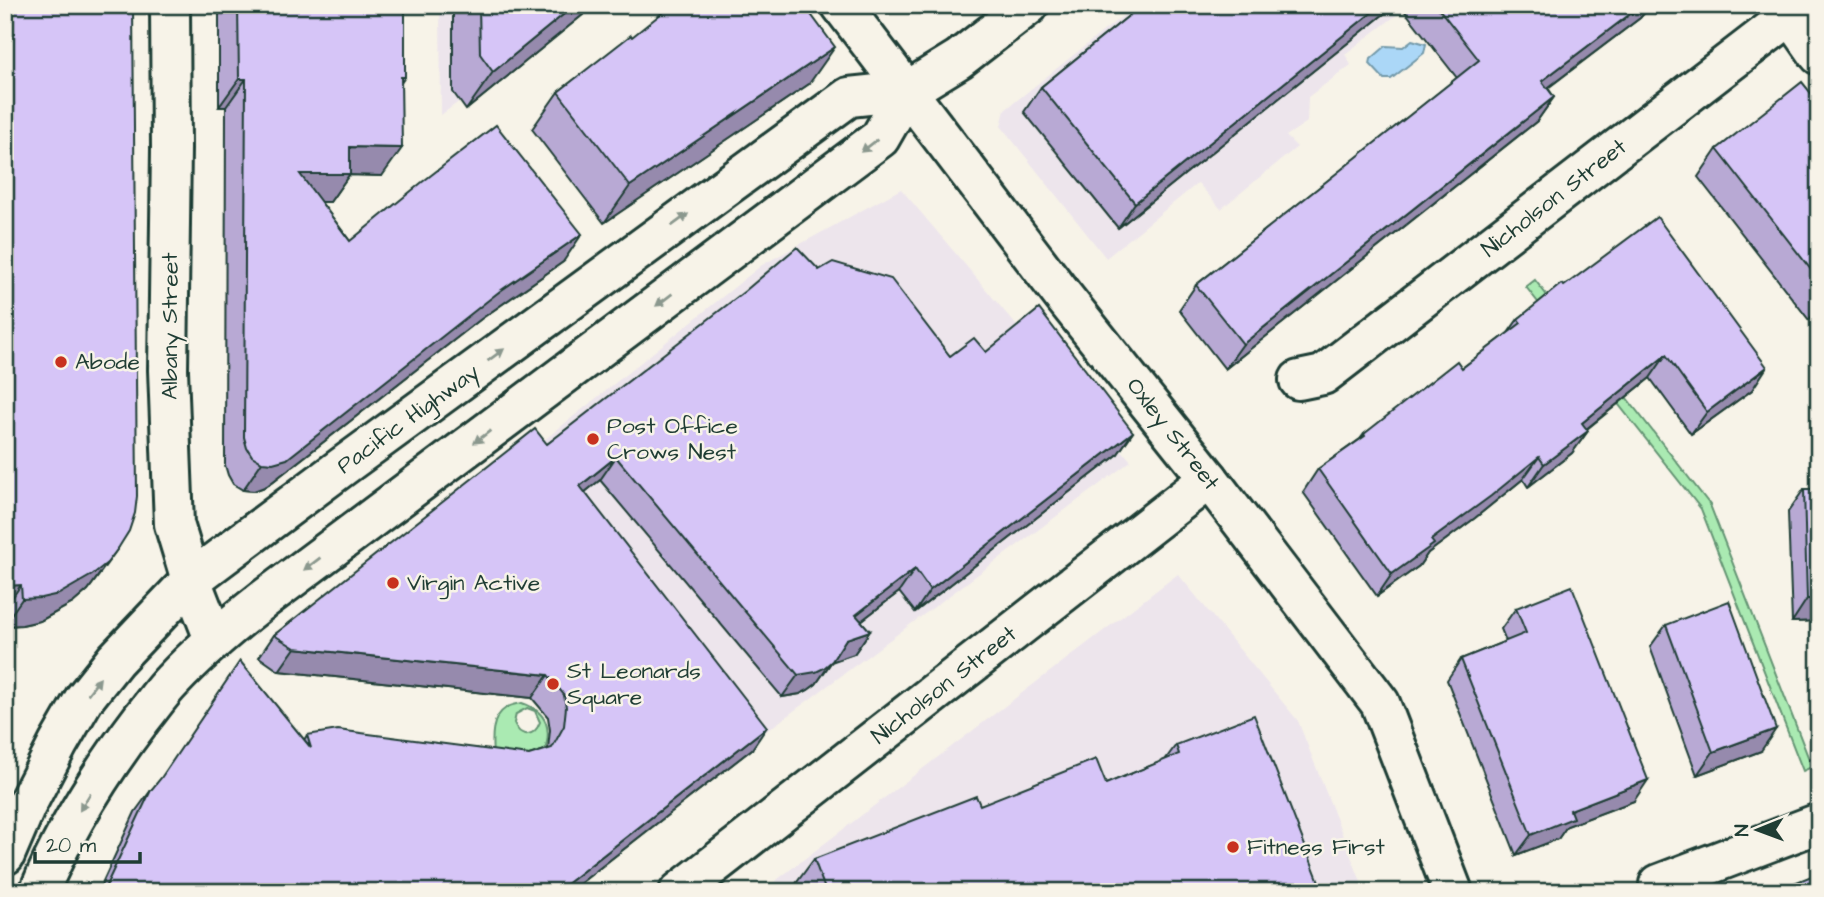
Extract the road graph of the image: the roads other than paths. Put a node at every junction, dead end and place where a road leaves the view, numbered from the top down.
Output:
1 (170, 5) edge
2 (841, 5) edge
3 (1028, 5) edge
4 (1793, 8) edge
5 (1819, 55) edge
6 (907, 91) junction
7 (1299, 380) dead end
8 (1209, 479) junction
9 (191, 580) junction
10 (214, 639) junction
11 (1819, 823) edge
12 (5, 855) edge
13 (1659, 884) dead end
14 (39, 892) edge
15 (679, 892) edge
16 (1453, 892) edge

1 - 9 street, Albany Street
2 - 6 street, Oxley Street
3 - 6 street, Pacific Highway
4 - 5 street
4 - 7 street, Nicholson Street
6 - 8 street, Oxley Street
9 -> 6 street, Pacific Highway
6 -> 10 street, Pacific Highway
8 - 15 street, Nicholson Street
8 - 16 street, Oxley Street
9 - 10 street, Albany Street
12 -> 9 street, Pacific Highway
10 -> 14 street, Pacific Highway
11 - 13 street

